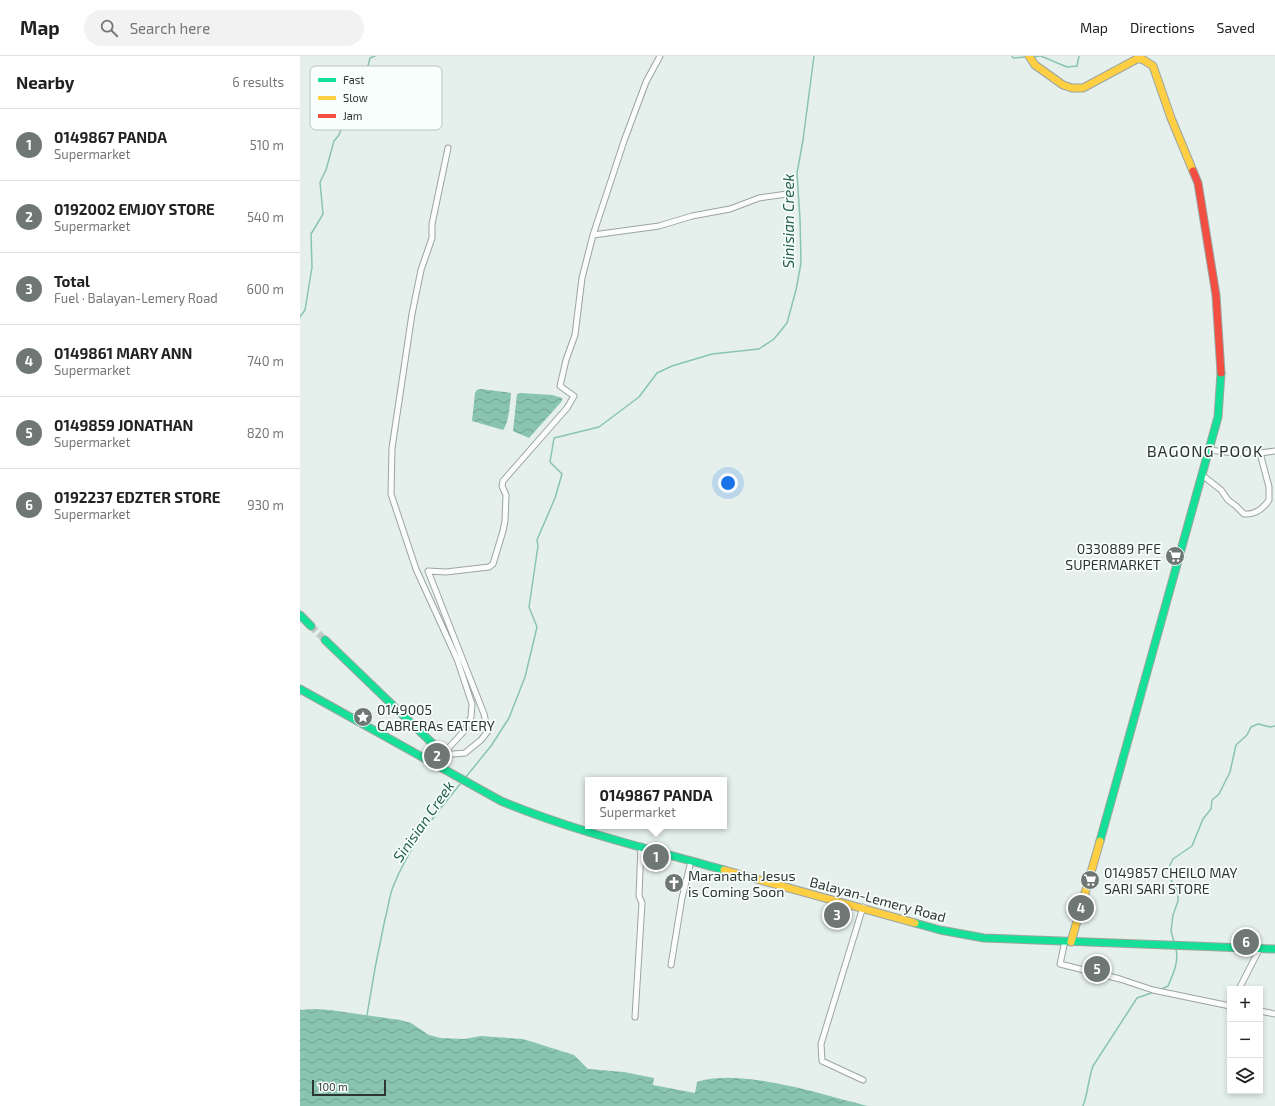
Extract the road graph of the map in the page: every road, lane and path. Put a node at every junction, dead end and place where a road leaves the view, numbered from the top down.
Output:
1 (660, 56) edge
2 (1029, 56) edge
3 (1142, 58) edge
4 (448, 148) dead end
5 (787, 194) dead end
6 (593, 235) junction
7 (1209, 450) junction
8 (1275, 451) edge
9 (1260, 453) junction
10 (1202, 475) junction
11 (301, 620) edge
12 (311, 626) tunnel mouth
13 (325, 640) tunnel mouth
14 (300, 689) edge
15 (442, 755) junction
16 (438, 765) junction
17 (641, 846) junction
18 (690, 861) junction
19 (863, 908) junction
20 (1068, 941) junction
21 (1260, 948) junction
22 (1275, 949) edge
23 (671, 965) dead end
24 (1241, 986) edge
25 (1227, 1005) edge
26 (1263, 1012) edge
27 (1275, 1014) edge
28 (635, 1017) dead end
29 (863, 1080) dead end

1 - 6 street
2 - 3 street
3 - 7 street
4 - 15 street
5 - 6 street
6 - 15 street
7 - 9 street
7 - 10 street
8 - 9 street
9 - 10 street
10 - 20 street
11 - 12 street
13 - 15 street
14 - 16 street, Balayan-Lemery Road
15 - 16 street
16 - 17 street, Balayan-Lemery Road
17 - 18 street, Balayan-Lemery Road
17 - 28 street
18 - 19 street, Balayan-Lemery Road
18 - 23 street
19 - 20 street, Balayan-Lemery Road
19 - 29 street
20 - 21 street, Balayan-Lemery Road
20 - 25 street
21 - 22 street, Balayan-Lemery Road
21 - 24 street
26 - 27 street

